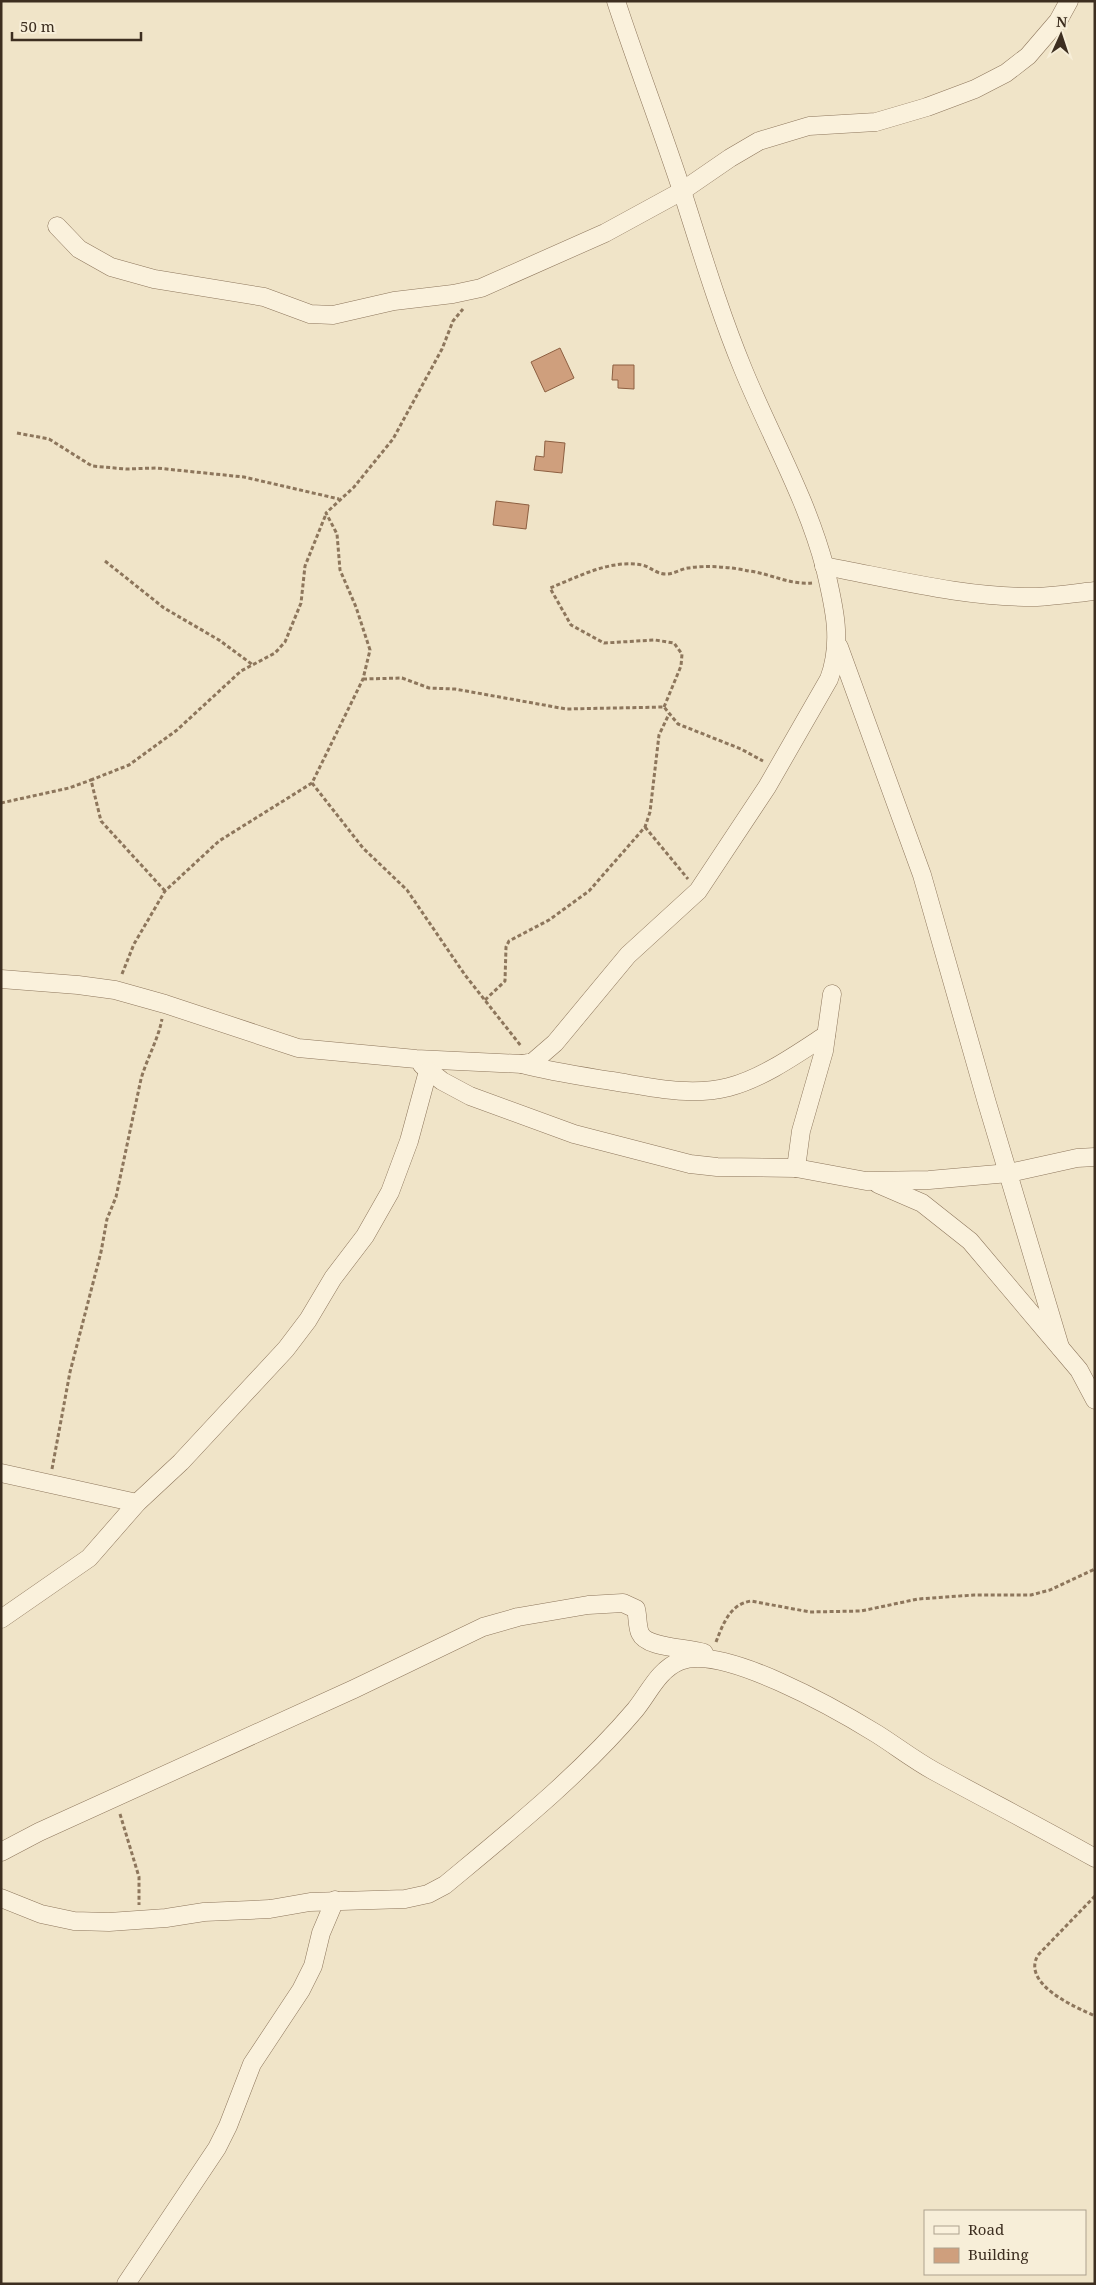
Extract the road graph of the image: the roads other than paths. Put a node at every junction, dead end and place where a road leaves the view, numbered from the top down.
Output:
1 (616, 1) edge
2 (1069, 1) edge
3 (682, 191) junction
4 (57, 226) dead end
5 (826, 574) junction
6 (1095, 591) edge
7 (838, 644) junction
8 (1, 978) edge
9 (832, 994) dead end
10 (826, 1035) junction
11 (527, 1063) junction
12 (422, 1065) junction
13 (1095, 1156) edge
14 (796, 1168) junction
15 (1009, 1173) junction
16 (866, 1181) junction
17 (1060, 1347) junction
18 (1087, 1371) edge
19 (1095, 1400) edge
20 (1, 1472) edge
21 (137, 1503) junction
22 (1, 1619) edge
23 (713, 1658) junction
24 (1, 1852) edge
25 (1095, 1858) edge
26 (1, 1898) edge
27 (335, 1900) junction
28 (126, 2284) edge

1 - 3 street
2 - 3 street
3 - 4 street
3 - 5 street
5 - 6 street
5 - 7 street
7 - 11 street
7 - 15 street
8 - 12 street
9 - 10 street
10 - 11 street
10 - 14 street
11 - 12 street
12 - 14 street
12 - 21 street
13 - 15 street
14 - 16 street
15 - 16 street
15 - 17 street
16 - 17 street
17 - 18 street
18 - 19 street
20 - 21 street
21 - 22 street
23 - 24 street
23 - 25 street
23 - 27 street
26 - 27 street
27 - 28 street

